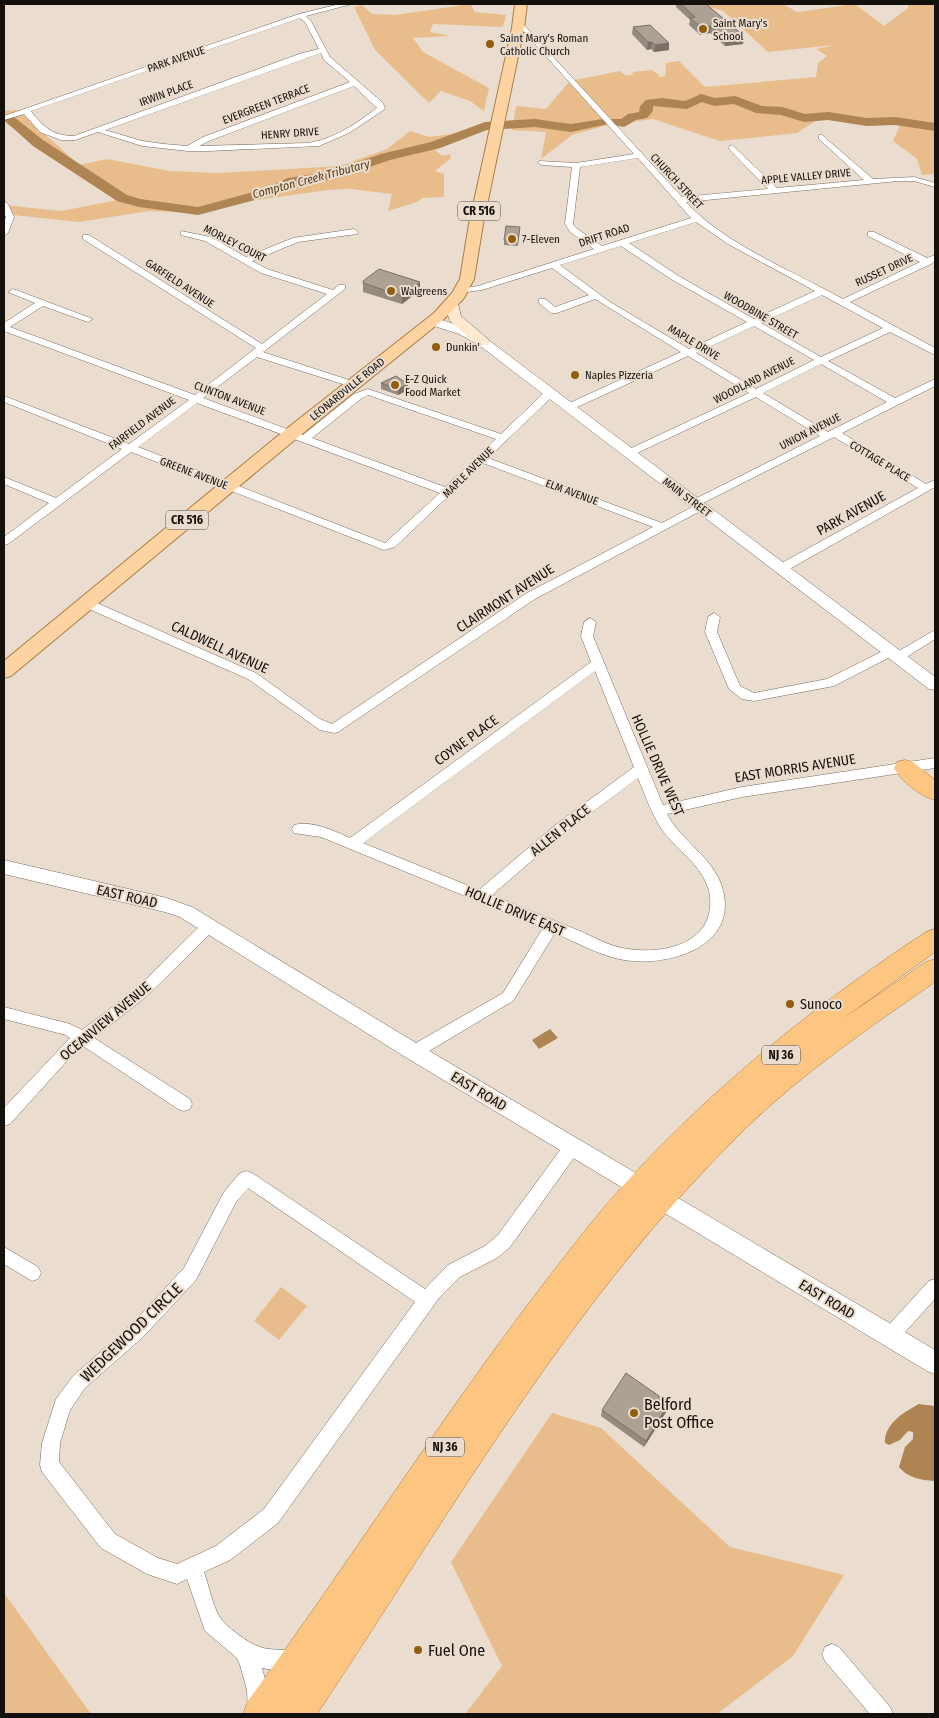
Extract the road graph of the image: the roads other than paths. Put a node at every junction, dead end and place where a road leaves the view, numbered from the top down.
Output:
1 (349, 4) edge
2 (521, 4) edge
3 (301, 15) junction
4 (519, 23) junction
5 (321, 51) junction
6 (354, 83) junction
7 (26, 111) junction
8 (4, 118) edge
9 (98, 130) junction
10 (822, 137) dead end
11 (732, 147) dead end
12 (188, 149) junction
13 (638, 156) junction
14 (542, 163) dead end
15 (576, 165) junction
16 (870, 182) junction
17 (935, 185) edge
18 (775, 190) junction
19 (679, 200) junction
20 (4, 204) edge
21 (697, 219) junction
22 (354, 232) dead end
23 (4, 233) edge
24 (184, 233) dead end
25 (870, 234) dead end
26 (86, 237) dead end
27 (621, 242) junction
28 (600, 248) junction
29 (932, 260) edge
30 (244, 261) junction
31 (552, 264) junction
32 (338, 290) joint
33 (462, 291) junction
34 (823, 291) junction
35 (13, 292) dead end
36 (596, 296) junction
37 (542, 301) dead end
38 (43, 302) junction
39 (843, 302) junction
40 (451, 304) junction
41 (88, 319) dead end
42 (432, 321) junction
43 (752, 323) junction
44 (4, 327) edge
45 (891, 328) junction
46 (483, 342) junction
47 (259, 350) junction
48 (688, 352) junction
49 (935, 352) edge
50 (820, 361) junction
51 (935, 382) edge
52 (352, 384) junction
53 (756, 393) junction
54 (550, 394) junction
55 (196, 398) junction
56 (4, 399) edge
57 (894, 402) junction
58 (568, 407) junction
59 (831, 435) junction
60 (299, 436) junction
61 (502, 438) junction
62 (130, 449) junction
63 (629, 452) junction
64 (481, 459) junction
65 (4, 480) edge
66 (228, 486) junction
67 (930, 486) edge
68 (448, 492) junction
69 (56, 502) junction
70 (698, 505) junction
71 (661, 527) junction
72 (4, 542) edge
73 (384, 547) joint
74 (782, 568) junction
75 (86, 603) junction
76 (714, 617) dead end
77 (590, 622) dead end
78 (935, 634) edge
79 (895, 654) junction
80 (598, 663) junction
81 (4, 671) edge
82 (935, 685) edge
83 (334, 728) joint
84 (935, 763) edge
85 (905, 768) junction
86 (641, 769) junction
87 (935, 792) edge
88 (660, 811) junction
89 (299, 829) dead end
90 (353, 843) junction
91 (4, 867) edge
92 (481, 897) junction
93 (717, 910) joint
94 (209, 926) junction
95 (552, 926) junction
96 (935, 939) edge
97 (935, 969) edge
98 (4, 1013) edge
99 (82, 1037) junction
100 (414, 1052) junction
101 (184, 1104) dead end
102 (4, 1118) edge
103 (572, 1147) junction
104 (650, 1193) junction
105 (4, 1255) edge
106 (32, 1273) dead end
107 (935, 1286) edge
108 (427, 1300) junction
109 (890, 1336) junction
110 (935, 1363) edge
111 (193, 1567) junction
112 (245, 1652) junction
113 (832, 1654) dead end
114 (300, 1659) junction
115 (259, 1714) edge
116 (296, 1714) edge
117 (883, 1714) edge

1 - 3 street, PARK AVENUE
2 - 4 main road, LEONARDVILLE ROAD / CR 516
3 - 5 street, HENRY DRIVE
3 - 7 street, PARK AVENUE
4 - 13 street, CHURCH STREET
4 - 33 main road, LEONARDVILLE ROAD / CR 516
5 - 6 street, HENRY DRIVE
5 - 9 street, IRWIN PLACE
6 - 12 street, EVERGREEN TERRACE
6 - 12 street, HENRY DRIVE
7 - 8 street, PARK AVENUE
7 - 9 street, IRWIN PLACE
9 - 12 street, HENRY DRIVE
10 - 16 street
11 - 18 street
13 - 15 street
13 - 19 street, CHURCH STREET
14 - 15 street
15 - 28 street
16 - 17 street, APPLE VALLEY DRIVE
16 - 18 street, APPLE VALLEY DRIVE
18 - 19 street, APPLE VALLEY DRIVE
19 - 21 street, CHURCH STREET
20 - 23 street
21 - 27 street, DRIFT ROAD
21 - 34 street, CHURCH STREET
22 - 30 street
24 - 30 street, MORLEY COURT
25 - 29 street
26 - 47 street, GARFIELD AVENUE
27 - 28 street, DRIFT ROAD
27 - 43 street, WOODBINE STREET
28 - 31 street, DRIFT ROAD
29 - 39 street, RUSSET DRIVE
30 - 32 street, MORLEY COURT
31 - 33 street, DRIFT ROAD
31 - 36 street, MAPLE DRIVE
32 - 47 street, FAIRFIELD AVENUE
33 - 40 main road, LEONARDVILLE ROAD / CR 516
34 - 39 street, CHURCH STREET
34 - 43 street
35 - 38 street
36 - 37 street
36 - 48 street, MAPLE DRIVE
38 - 41 street
38 - 44 street
39 - 45 street, CHURCH STREET
40 - 42 main road, LEONARDVILLE ROAD / CR 516
40 - 46 main road
42 - 46 street, MAIN STREET
42 - 52 main road, LEONARDVILLE ROAD / CR 516
43 - 48 street
43 - 50 street, WOODBINE STREET
44 - 55 street, CLINTON AVENUE
45 - 49 street, CHURCH STREET
45 - 50 street, WOODLAND AVENUE
46 - 54 street, MAIN STREET
47 - 52 street, GARFIELD AVENUE
47 - 55 street, FAIRFIELD AVENUE
48 - 53 street, MAPLE DRIVE
48 - 58 street
50 - 53 street, WOODLAND AVENUE
50 - 57 street, WOODBINE STREET
51 - 57 street, UNION AVENUE
52 - 60 main road, LEONARDVILLE ROAD / CR 516
53 - 59 street, MAPLE DRIVE
53 - 63 street, WOODLAND AVENUE
54 - 58 street, MAIN STREET
54 - 61 street, MAPLE AVENUE
55 - 60 street, CLINTON AVENUE
55 - 62 street, FAIRFIELD AVENUE
56 - 62 street, GREENE AVENUE
57 - 59 street, UNION AVENUE
58 - 63 street, MAIN STREET
59 - 67 street, COTTAGE PLACE
59 - 70 street, UNION AVENUE
60 - 61 street
60 - 66 main road, LEONARDVILLE ROAD / CR 516
60 - 68 street, CLINTON AVENUE
61 - 64 street, MAPLE AVENUE
62 - 66 street, GREENE AVENUE
62 - 69 street, FAIRFIELD AVENUE
63 - 70 street, MAIN STREET
64 - 68 street, MAPLE AVENUE
64 - 71 street, ELM AVENUE
65 - 69 street
66 - 73 street, GREENE AVENUE
66 - 75 main road, LEONARDVILLE ROAD / CR 516
67 - 74 street, PARK AVENUE
68 - 73 street, MAPLE AVENUE
69 - 72 street, FAIRFIELD AVENUE
70 - 71 street, CLAIRMONT AVENUE
70 - 74 street, MAIN STREET
71 - 83 street, CLAIRMONT AVENUE
74 - 79 street, MAIN STREET
75 - 81 main road, LEONARDVILLE ROAD / CR 516
75 - 83 street, CALDWELL AVENUE
76 - 79 street
77 - 80 street, HOLLIE DRIVE WEST
78 - 79 street
79 - 82 street, MAIN STREET
80 - 86 street, HOLLIE DRIVE WEST
80 - 90 street, COYNE PLACE
84 - 85 street, EAST MORRIS AVENUE
85 - 87 highway
85 - 88 street, EAST MORRIS AVENUE
86 - 88 street, HOLLIE DRIVE WEST
86 - 92 street, ALLEN PLACE
88 - 93 street, HOLLIE DRIVE WEST
89 - 90 street, HOLLIE DRIVE EAST
90 - 92 street, HOLLIE DRIVE EAST
91 - 94 street, EAST ROAD
92 - 95 street, HOLLIE DRIVE EAST
93 - 95 street, HOLLIE DRIVE EAST
94 - 99 street, OCEANVIEW AVENUE
94 - 100 street, EAST ROAD
95 - 100 street
96 - 104 highway, NJ 36
97 - 104 highway, NJ 36
98 - 99 street
99 - 101 street
99 - 102 street, OCEANVIEW AVENUE
100 - 103 street, EAST ROAD
103 - 104 street, EAST ROAD
103 - 108 street, WEDGEWOOD CIRCLE
104 - 109 street, EAST ROAD
104 - 114 highway, NJ 36
104 - 116 highway, NJ 36
105 - 106 street
107 - 109 street
108 - 111 street, WEDGEWOOD CIRCLE
108 - 111 street, WEDGEWOOD CIRCLE
109 - 110 street, EAST ROAD
111 - 112 street
112 - 114 street
112 - 115 street
113 - 117 street
114 - 115 highway, NJ 36

